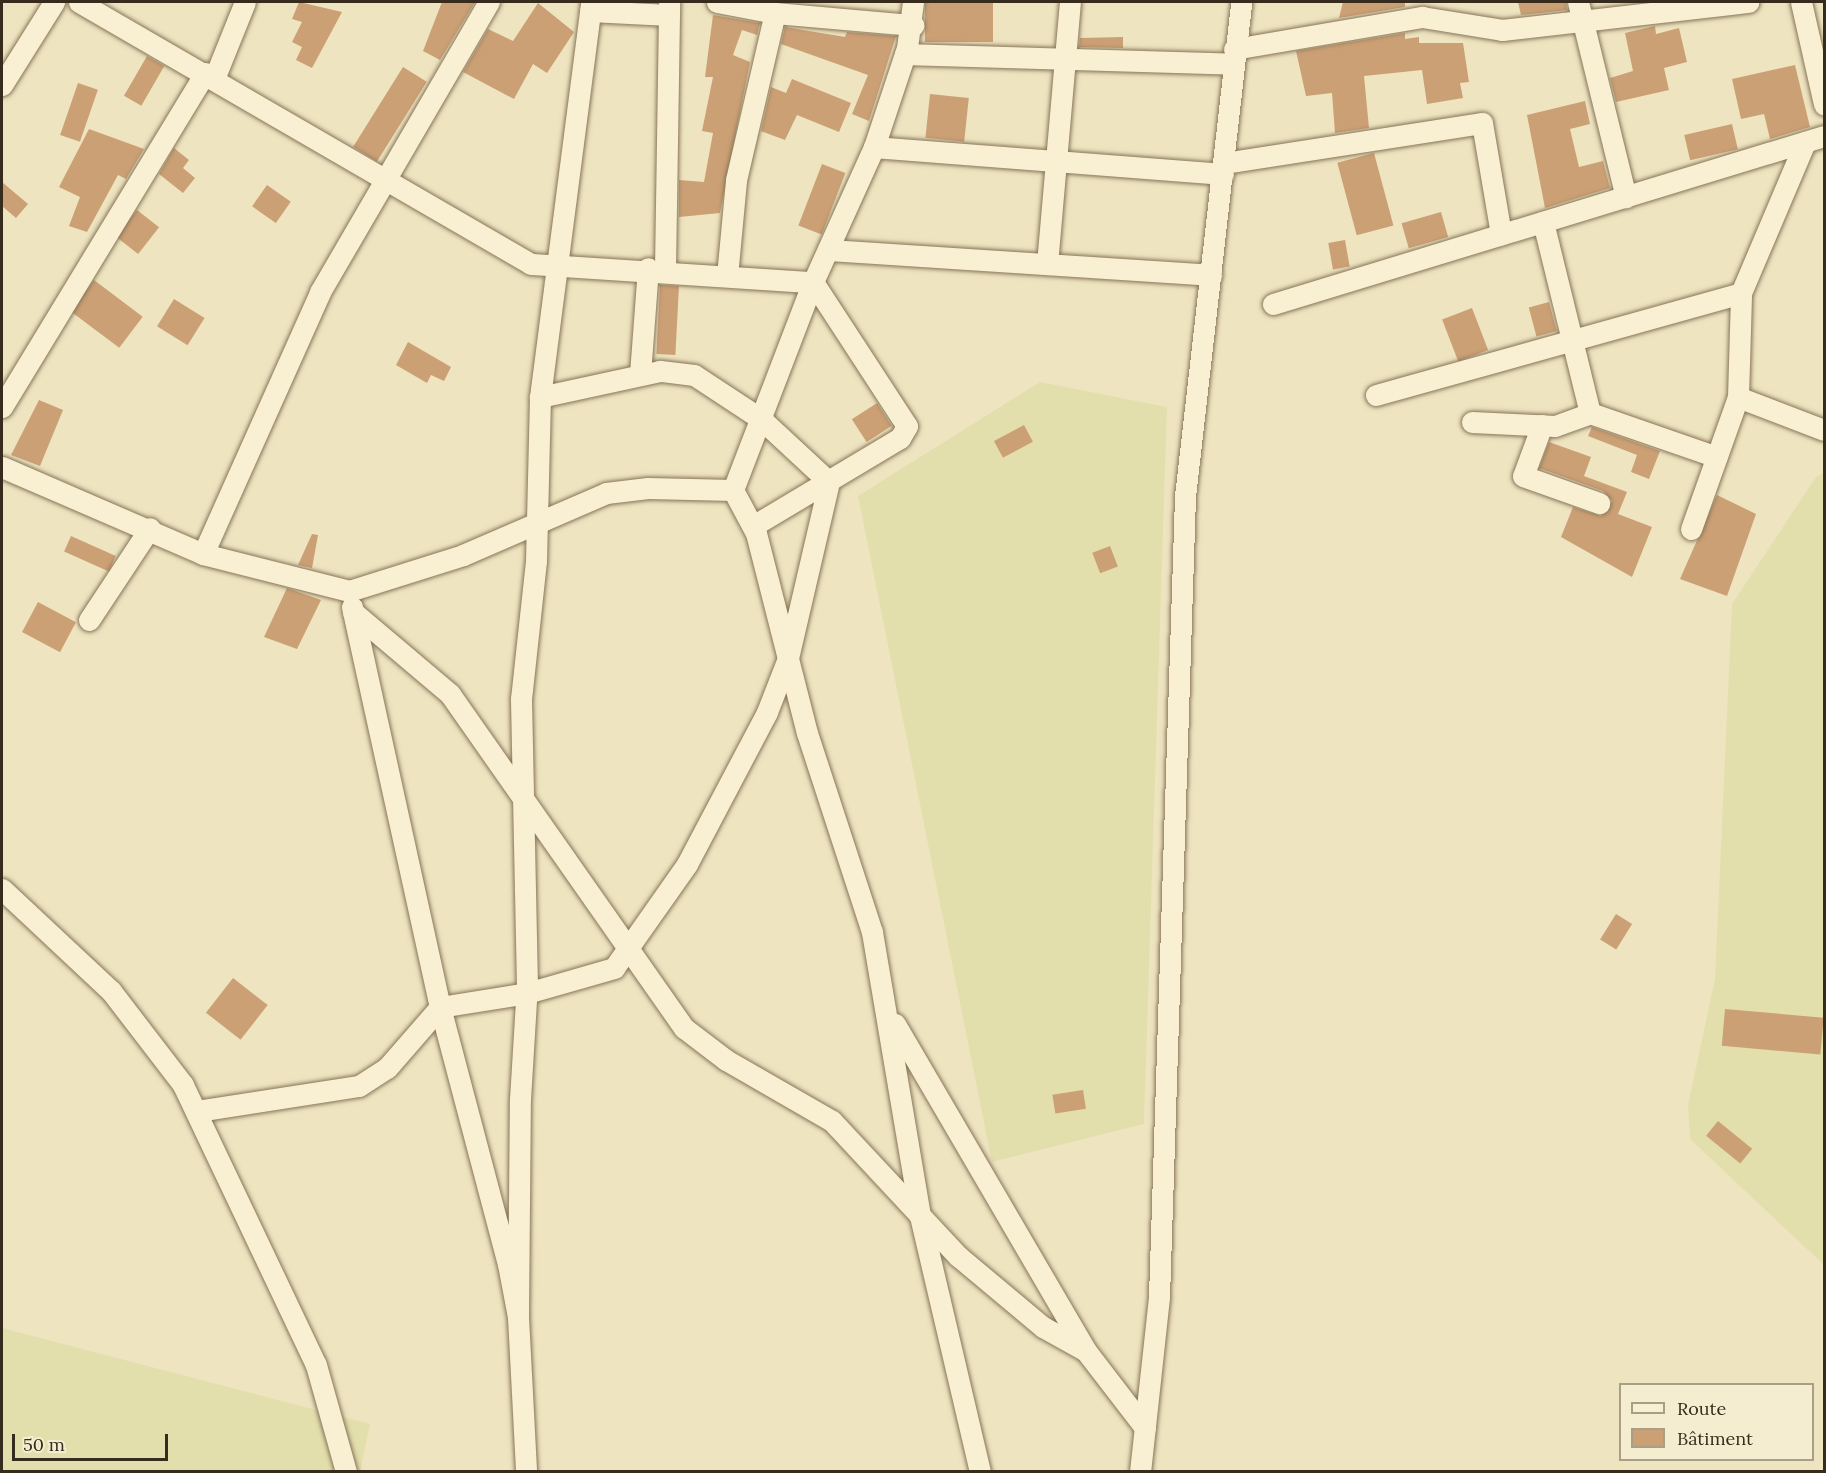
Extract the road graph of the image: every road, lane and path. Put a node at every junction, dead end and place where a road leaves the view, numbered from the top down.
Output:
1 (54, 2) edge
2 (79, 2) edge
3 (245, 2) edge
4 (489, 2) edge
5 (717, 2) edge
6 (913, 2) edge
7 (1070, 2) edge
8 (1241, 2) edge
9 (1748, 2) edge
10 (1801, 2) edge
11 (590, 6) edge
12 (669, 8) edge
13 (1422, 9) edge
14 (1581, 11) edge
15 (775, 13) junction
16 (913, 26) junction
17 (1820, 53) edge
18 (905, 54) junction
19 (1233, 57) junction
20 (1065, 59) junction
21 (210, 76) junction
22 (2, 85) edge
23 (1824, 105) edge
24 (1815, 139) edge
25 (874, 147) junction
26 (1056, 161) junction
27 (1224, 169) junction
28 (385, 176) junction
29 (1626, 197) junction
30 (1544, 222) junction
31 (1501, 234) junction
32 (828, 249) junction
33 (1047, 264) junction
34 (554, 267) junction
35 (656, 268) junction
36 (1211, 275) junction
37 (727, 276) junction
38 (813, 282) junction
39 (1741, 293) junction
40 (1273, 304) dead end
41 (1572, 340) junction
42 (640, 374) junction
43 (1376, 395) dead end
44 (540, 397) junction
45 (1738, 397) junction
46 (2, 407) edge
47 (1590, 413) junction
48 (761, 419) junction
49 (1472, 422) dead end
50 (1542, 425) junction
51 (1824, 430) edge
52 (1717, 457) junction
53 (2, 467) edge
54 (829, 482) junction
55 (734, 490) junction
56 (1599, 504) dead end
57 (536, 525) junction
58 (753, 526) junction
59 (150, 528) junction
60 (1691, 529) dead end
61 (203, 554) junction
62 (351, 601) junction
63 (89, 620) dead end
64 (788, 658) junction
65 (521, 798) junction
66 (2, 889) edge
67 (630, 952) junction
68 (527, 993) junction
69 (440, 1007) junction
70 (888, 1011) junction
71 (197, 1111) junction
72 (920, 1216) junction
73 (518, 1317) junction
74 (1086, 1351) junction
75 (1145, 1428) junction
76 (346, 1472) edge
77 (526, 1472) edge
78 (980, 1472) edge
79 (1140, 1472) edge

1 - 22 street
2 - 21 street
3 - 21 street
4 - 28 street
5 - 15 street
6 - 16 street
7 - 20 street
8 - 19 street
9 - 14 street
10 - 17 street
11 - 12 street
11 - 34 street
12 - 35 street
13 - 14 street
13 - 19 street
14 - 29 street
15 - 16 street
15 - 37 street
16 - 18 street
17 - 23 street
18 - 20 street
18 - 25 street
19 - 20 street
19 - 27 street
20 - 26 street
21 - 28 street
21 - 46 street
24 - 29 street
24 - 39 street
25 - 26 street
25 - 32 street
26 - 27 street
26 - 33 street
27 - 31 street
27 - 36 street
28 - 34 street
28 - 61 street
29 - 30 street
30 - 31 street
30 - 41 street
31 - 40 street
32 - 33 street
32 - 38 street
33 - 36 street
34 - 35 street
34 - 44 street
35 - 37 street
35 - 42 street
36 - 75 street
37 - 38 street
38 - 48 street
38 - 54 street
39 - 41 street
39 - 45 street
41 - 43 street
41 - 47 street
42 - 44 street
42 - 48 street
44 - 57 street
45 - 51 street
45 - 52 street
47 - 50 street
47 - 52 street
48 - 54 street
48 - 55 street
49 - 50 street
50 - 56 street
52 - 60 street
53 - 59 street
54 - 58 street
54 - 64 street
55 - 57 street
55 - 58 street
57 - 62 street
57 - 65 street
58 - 64 street
59 - 61 street
59 - 63 street
61 - 62 street
62 - 65 street
62 - 69 street
64 - 67 street
64 - 70 street
65 - 67 street
65 - 68 street
66 - 71 street
67 - 68 street
67 - 72 street
68 - 69 street
68 - 73 street
69 - 71 street
69 - 73 street
70 - 72 street
70 - 74 street
71 - 76 street
72 - 74 street
72 - 78 street
73 - 77 street
74 - 75 street
75 - 79 street

